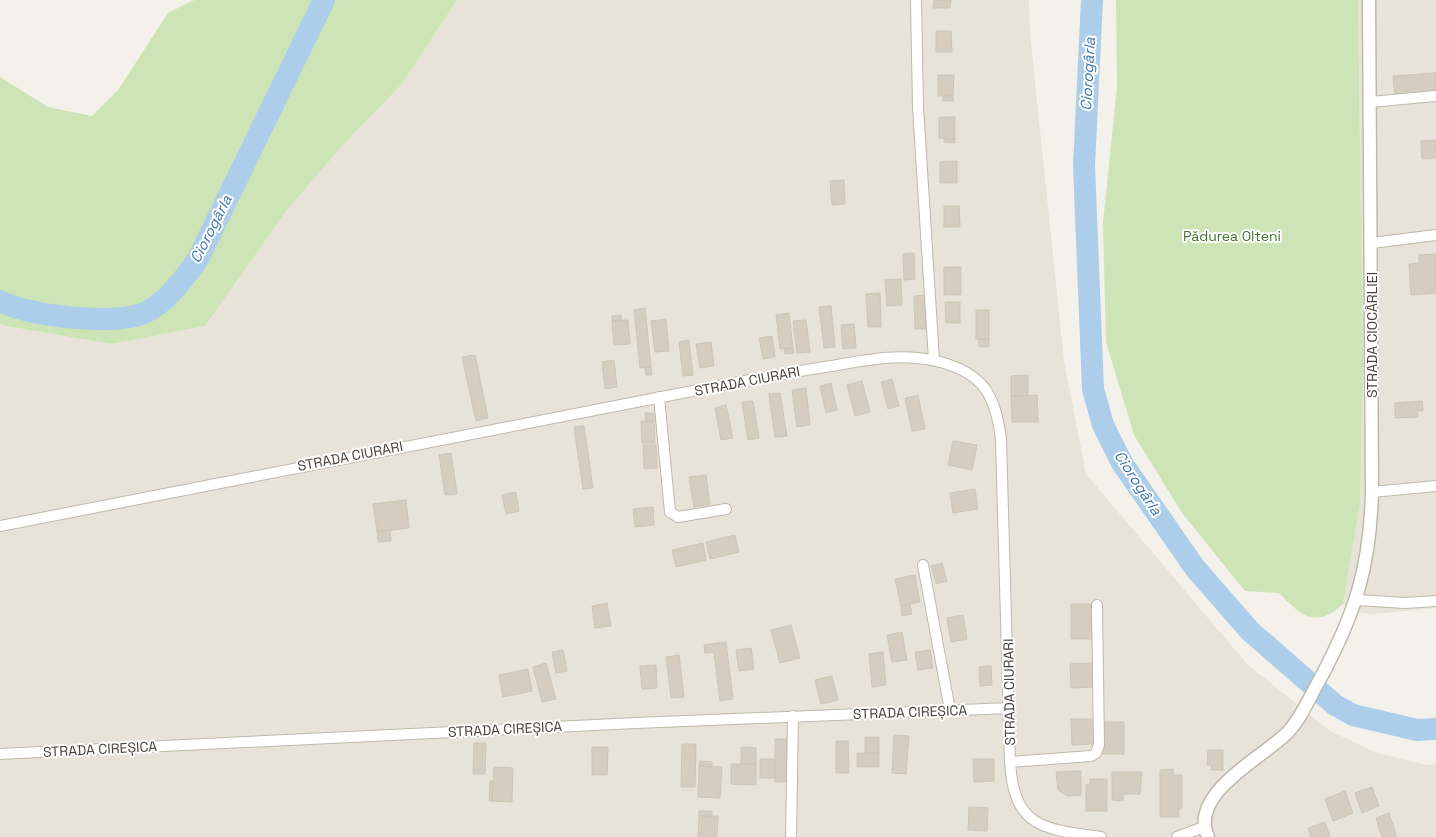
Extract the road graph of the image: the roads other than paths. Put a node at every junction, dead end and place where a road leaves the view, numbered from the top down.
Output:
1 (916, 0) edge
2 (1369, 0) edge
3 (1436, 96) edge
4 (1370, 102) junction
5 (1436, 235) edge
6 (1372, 243) junction
7 (934, 360) junction
8 (658, 398) junction
9 (1436, 486) edge
10 (1372, 492) junction
11 (726, 509) dead end
12 (0, 526) edge
13 (924, 565) dead end
14 (1357, 600) junction
15 (1436, 601) edge
16 (1097, 606) dead end
17 (1010, 708) junction
18 (950, 710) junction
19 (793, 716) junction
20 (0, 754) edge
21 (1010, 762) junction
22 (1206, 832) edge
23 (791, 837) edge
24 (1101, 837) edge
25 (1177, 837) edge

1 - 7 street
2 - 4 street, STRADA CIOCÂRLIEI
3 - 4 street
4 - 6 street, STRADA CIOCÂRLIEI
5 - 6 street
6 - 10 street, STRADA CIOCÂRLIEI
7 - 8 street, STRADA CIURARI
7 - 17 street, STRADA CIURARI
8 - 11 street
8 - 12 street, STRADA CIURARI
9 - 10 street
10 - 14 street, STRADA CIOCÂRLIEI
13 - 18 street
14 - 15 street
14 - 22 street, STRADA CIOCÂRLIEI
16 - 21 street
17 - 18 street, STRADA CIREȘICA
17 - 21 street, STRADA CIURARI
18 - 19 street, STRADA CIREȘICA
19 - 20 street, STRADA CIREȘICA
19 - 23 street
21 - 24 street, STRADA CIURARI
22 - 25 street

